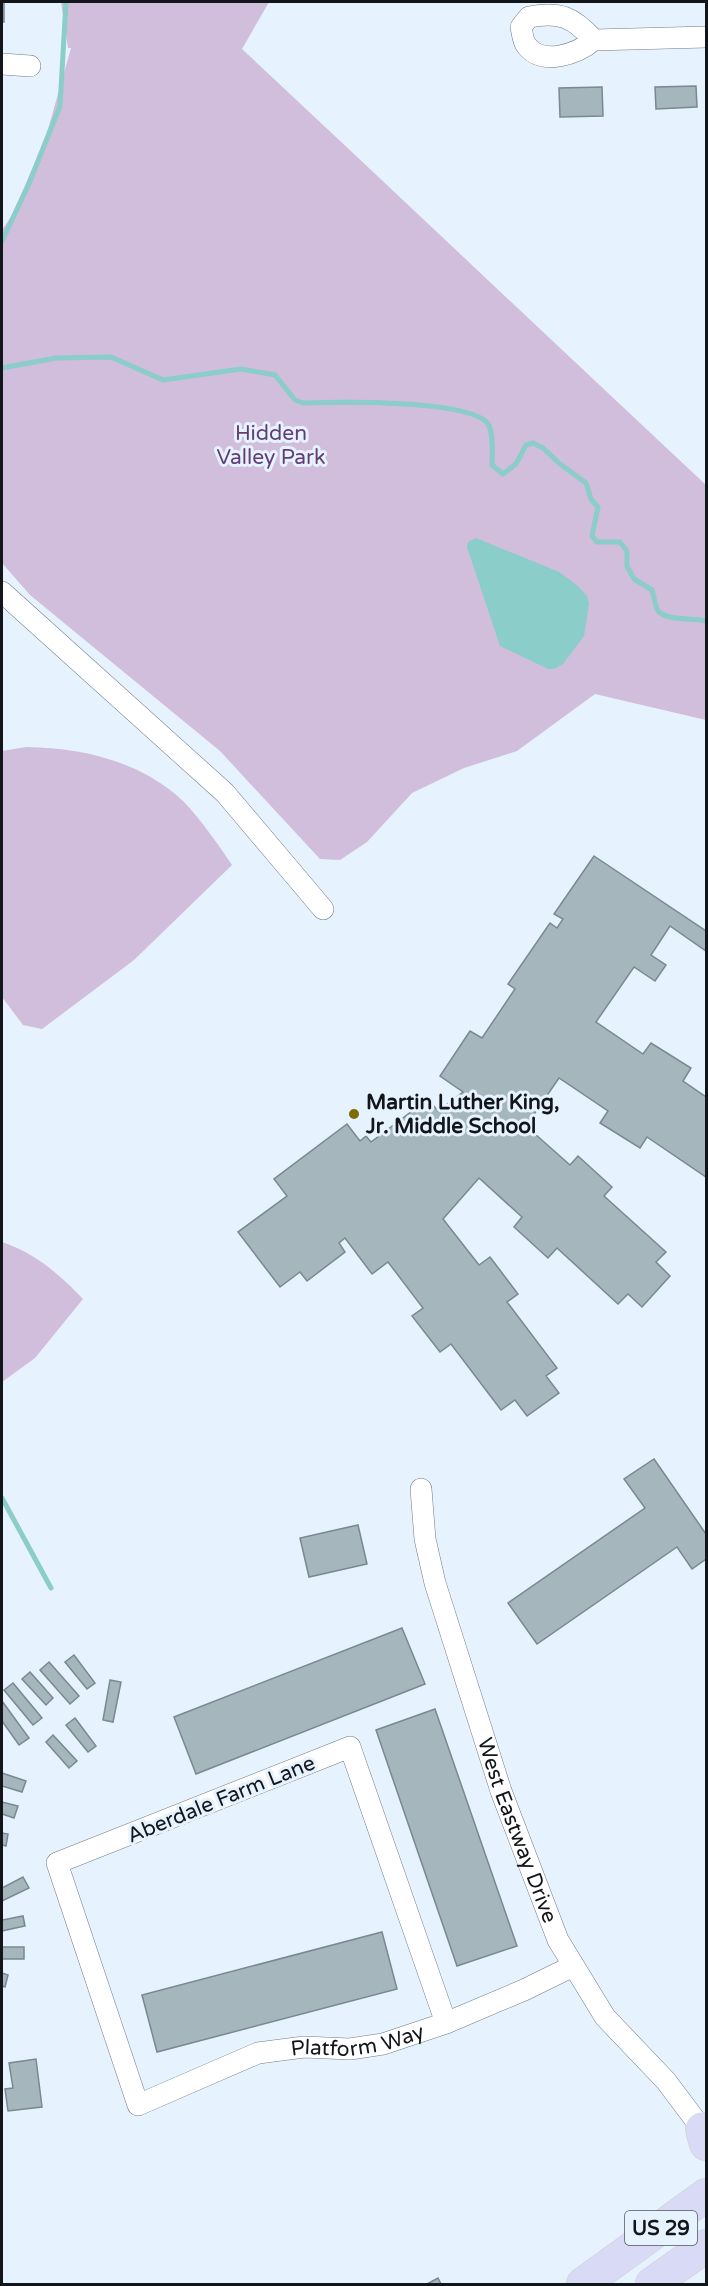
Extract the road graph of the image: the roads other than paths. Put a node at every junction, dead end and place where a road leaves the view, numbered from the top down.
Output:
1 (706, 37) edge
2 (594, 40) dead end
3 (2, 64) edge
4 (30, 66) dead end
5 (2, 592) edge
6 (323, 909) dead end
7 (421, 1489) dead end
8 (573, 1966) junction
9 (446, 2023) junction
10 (138, 2105) joint
11 (705, 2135) edge
12 (704, 2193) edge
13 (706, 2247) edge
14 (706, 2275) edge
15 (583, 2284) edge
16 (653, 2284) edge

1 - 2 street
3 - 4 street
5 - 6 street
7 - 8 street, West Eastway Drive
8 - 9 street, Platform Way
8 - 11 street, West Eastway Drive
9 - 10 street, Platform Way
9 - 10 street, Aberdale Farm Lane
12 - 15 main road, US 29
13 - 16 main road, US 29
14 - 16 main road

